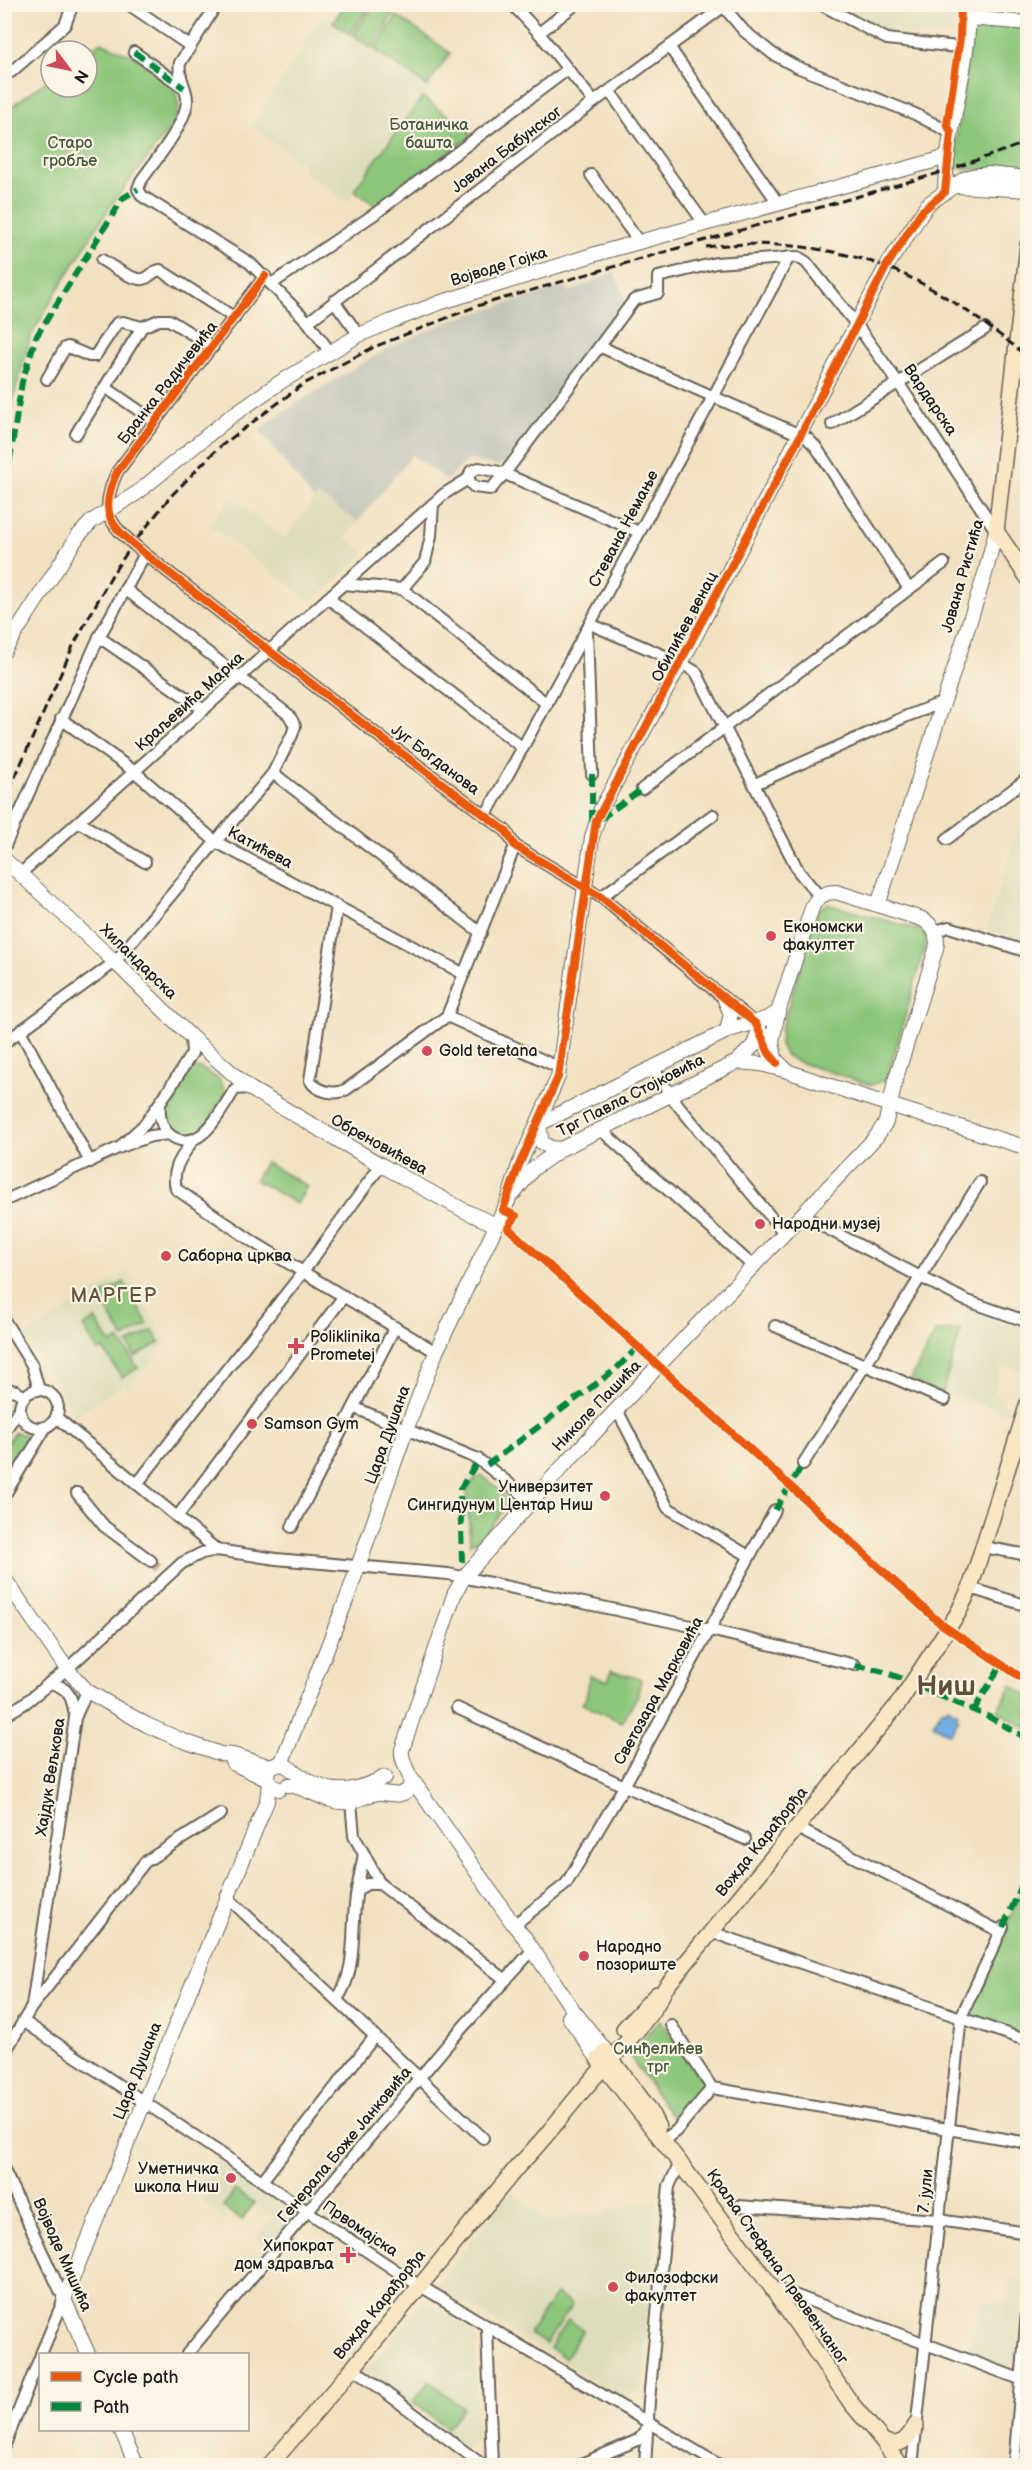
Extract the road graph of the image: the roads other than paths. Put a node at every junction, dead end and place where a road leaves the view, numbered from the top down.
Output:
1 (73, 4) edge
2 (128, 4) edge
3 (217, 4) edge
4 (512, 4) edge
5 (576, 4) edge
6 (820, 4) edge
7 (725, 6) edge
8 (969, 11) edge
9 (1028, 23) edge
10 (539, 33) junction
11 (190, 46) junction
12 (670, 48) junction
13 (966, 48) junction
14 (134, 52) dead end
15 (567, 70) junction
16 (4, 73) edge
17 (184, 88) junction
18 (610, 92) junction
19 (594, 102) junction
20 (951, 133) junction
21 (948, 157) junction
22 (591, 175) dead end
23 (1028, 178) edge
24 (951, 189) junction
25 (1028, 190) edge
26 (778, 203) junction
27 (704, 223) junction
28 (639, 242) junction
29 (1028, 245) edge
30 (789, 257) junction
31 (102, 260) dead end
32 (269, 280) junction
33 (334, 300) junction
34 (235, 318) junction
35 (308, 322) junction
36 (856, 324) junction
37 (142, 327) junction
38 (985, 329) dead end
39 (359, 335) junction
40 (213, 347) junction
41 (601, 347) junction
42 (330, 352) junction
43 (47, 379) dead end
44 (897, 381) junction
45 (105, 387) junction
46 (714, 396) junction
47 (153, 421) junction
48 (832, 423) dead end
49 (76, 434) dead end
50 (801, 434) junction
51 (505, 474) junction
52 (468, 479) junction
53 (433, 504) junction
54 (108, 512) junction
55 (996, 531) junction
56 (639, 532) junction
57 (145, 554) junction
58 (944, 563) dead end
59 (1028, 578) edge
60 (344, 584) junction
61 (125, 589) junction
62 (402, 589) junction
63 (909, 589) junction
64 (328, 598) junction
65 (589, 628) junction
66 (99, 637) junction
67 (4, 651) edge
68 (270, 651) junction
69 (681, 663) junction
70 (241, 676) junction
71 (944, 702) junction
72 (547, 704) junction
73 (204, 710) junction
74 (61, 719) junction
75 (725, 726) junction
76 (523, 748) junction
77 (135, 772) junction
78 (273, 773) junction
79 (592, 774) dead end
80 (1026, 781) edge
81 (755, 784) junction
82 (642, 789) dead end
83 (486, 815) junction
84 (713, 815) dead end
85 (79, 822) junction
86 (947, 839) dead end
87 (216, 842) junction
88 (514, 846) junction
89 (4, 848) edge
90 (4, 859) edge
91 (145, 862) dead end
92 (20, 874) junction
93 (585, 887) junction
94 (601, 897) junction
95 (820, 897) junction
96 (878, 905) junction
97 (338, 906) junction
98 (934, 931) junction
99 (481, 933) junction
100 (1028, 952) edge
101 (115, 962) junction
102 (464, 974) junction
103 (725, 1000) junction
104 (778, 1012) junction
105 (447, 1016) junction
106 (756, 1025) junction
107 (727, 1031) junction
108 (21, 1032) junction
109 (4, 1043) edge
110 (198, 1051) junction
111 (737, 1062) junction
112 (782, 1067) junction
113 (560, 1068) junction
114 (654, 1069) junction
115 (238, 1083) junction
116 (669, 1095) junction
117 (160, 1104) junction
118 (890, 1106) junction
119 (539, 1124) junction
120 (600, 1129) junction
121 (169, 1134) junction
122 (193, 1140) junction
123 (118, 1148) junction
124 (1028, 1148) edge
125 (561, 1149) junction
126 (90, 1162) junction
127 (381, 1165) junction
128 (980, 1182) dead end
129 (4, 1201) edge
130 (508, 1201) junction
131 (801, 1215) junction
132 (496, 1225) junction
133 (785, 1234) junction
134 (754, 1267) junction
135 (303, 1272) junction
136 (921, 1278) junction
137 (344, 1296) junction
138 (4, 1320) edge
139 (1028, 1322) edge
140 (775, 1326) dead end
141 (395, 1327) junction
142 (436, 1352) junction
143 (867, 1365) junction
144 (4, 1389) edge
145 (39, 1390) junction
146 (24, 1397) junction
147 (945, 1400) dead end
148 (1028, 1403) edge
149 (355, 1407) junction
150 (20, 1408) junction
151 (617, 1410) junction
152 (56, 1417) junction
153 (46, 1427) junction
154 (406, 1430) junction
155 (4, 1432) edge
156 (803, 1464) dead end
157 (137, 1484) junction
158 (77, 1493) dead end
159 (4, 1496) edge
160 (531, 1501) junction
161 (775, 1510) dead end
162 (177, 1517) junction
163 (292, 1527) dead end
164 (983, 1547) junction
165 (217, 1550) junction
166 (749, 1556) junction
167 (1028, 1556) edge
168 (151, 1561) tunnel mouth
169 (358, 1566) junction
170 (464, 1577) junction
171 (4, 1578) edge
172 (970, 1588) junction
173 (1028, 1606) edge
174 (710, 1630) junction
175 (855, 1665) dead end
176 (67, 1669) junction
177 (49, 1683) junction
178 (87, 1691) junction
179 (457, 1708) dead end
180 (4, 1716) edge
181 (75, 1718) junction
182 (409, 1774) junction
183 (278, 1777) junction
184 (385, 1777) junction
185 (625, 1786) junction
186 (390, 1793) junction
187 (405, 1793) junction
188 (351, 1801) junction
189 (432, 1808) junction
190 (221, 1814) dead end
191 (797, 1828) junction
192 (745, 1839) dead end
193 (364, 1854) junction
194 (380, 1884) junction
195 (357, 1890) junction
196 (226, 1896) junction
197 (514, 1925) junction
198 (711, 1932) junction
199 (528, 1955) junction
200 (38, 1965) junction
201 (56, 1975) junction
202 (506, 1980) junction
203 (337, 1999) junction
204 (31, 2008) junction
205 (962, 2018) junction
206 (23, 2021) junction
207 (671, 2025) dead end
208 (375, 2036) junction
209 (1028, 2041) edge
210 (4, 2054) edge
211 (605, 2059) junction
212 (420, 2079) junction
213 (712, 2088) junction
214 (143, 2101) junction
215 (948, 2130) junction
216 (483, 2138) dead end
217 (665, 2139) junction
218 (1028, 2143) edge
219 (676, 2158) junction
220 (4, 2170) edge
221 (262, 2181) junction
222 (738, 2206) dead end
223 (308, 2212) junction
224 (938, 2220) junction
225 (1028, 2233) edge
226 (770, 2285) junction
227 (419, 2286) junction
228 (64, 2299) junction
229 (1028, 2300) edge
230 (487, 2328) junction
231 (925, 2344) junction
232 (42, 2353) edge
233 (87, 2353) edge
234 (189, 2353) edge
235 (39, 2361) edge
236 (353, 2368) junction
237 (1024, 2381) edge
238 (851, 2403) junction
239 (649, 2422) junction
240 (916, 2425) junction
241 (121, 2431) edge
242 (884, 2440) junction
243 (4, 2447) edge
244 (137, 2466) edge
245 (269, 2466) edge
246 (484, 2466) edge
247 (492, 2466) edge
248 (576, 2466) edge
249 (645, 2466) edge
250 (721, 2466) edge
251 (888, 2466) edge
252 (900, 2466) edge
253 (912, 2466) edge
254 (1014, 2466) edge

1 - 16 street
2 - 11 street
3 - 11 street
4 - 10 street
5 - 10 street
6 - 13 street
7 - 12 street, Јована Бабунског
7 - 20 street
8 - 9 street
8 - 13 street
10 - 15 street
11 - 17 street
12 - 18 street, Јована Бабунског
12 - 26 street
13 - 20 street
14 - 17 street
15 - 19 street
15 - 32 street, Бранка Радичевића
17 - 32 street
18 - 19 street, Јована Бабунског
18 - 27 street
19 - 33 street, Јована Бабунског
20 - 21 street
21 - 24 street
21 - 26 street, Војводе Гојка
22 - 28 street
23 - 24 street, Обилићев венац
24 - 25 street
24 - 36 street, Обилићев венац
26 - 27 street, Војводе Гојка
27 - 28 street, Војводе Гојка
28 - 39 street, Војводе Гојка
29 - 55 main road, Јована Ристића
30 - 36 street, Вардарска
30 - 41 street
30 - 46 street, Стевана Немање
31 - 34 street
32 - 34 street, Бранка Радичевића
32 - 35 street
33 - 35 street, Јована Бабунског
33 - 39 street
34 - 40 street, Бранка Радичевића
35 - 42 street
36 - 44 street, Вардарска
36 - 50 street, Обилићев венац
37 - 40 street
37 - 43 street
37 - 45 street
38 - 44 street
39 - 42 street, Војводе Гојка
40 - 47 street, Бранка Радичевића
41 - 46 street
41 - 51 street
42 - 54 street, Војводе Гојка
44 - 48 street
44 - 55 street, Вардарска
45 - 47 street
45 - 49 street
46 - 50 street
46 - 56 street, Стевана Немање
47 - 54 street, Бранка Радичевића
50 - 63 street
50 - 69 street, Обилићев венац
51 - 52 street, Краљевића Марка
51 - 52 street
51 - 56 street
52 - 53 street, Краљевића Марка
53 - 60 street, Краљевића Марка
53 - 62 street
54 - 57 street, Југ Богданова
54 - 67 street
55 - 59 main road, Вардарска
55 - 71 street, Јована Ристића
56 - 65 street, Стевана Немање
57 - 61 street
57 - 68 street, Југ Богданова
58 - 63 street
60 - 62 street
60 - 64 street, Краљевића Марка
61 - 66 street
61 - 70 street
62 - 72 street
63 - 75 street
64 - 68 street, Краљевића Марка
64 - 76 street
65 - 69 street
65 - 72 street, Стевана Немање
65 - 79 street
66 - 73 street
66 - 74 street
68 - 70 street, Краљевића Марка
68 - 83 street, Југ Богданова
69 - 75 street
69 - 93 street, Обилићев венац
70 - 73 street, Краљевића Марка
70 - 78 street
71 - 81 street
71 - 96 street, Јована Ристића
72 - 76 street, Стевана Немање
73 - 77 street, Краљевића Марка
74 - 77 street, Катићева
74 - 89 street
75 - 81 street
75 - 82 street
76 - 83 street, Стевана Немање
77 - 85 street, Краљевића Марка
77 - 87 street, Катићева
78 - 87 street
78 - 99 street
80 - 86 street
81 - 95 street
83 - 88 street, Југ Богданова
84 - 94 street
85 - 91 street
85 - 92 street, Краљевића Марка
87 - 97 street, Катићева
87 - 101 street
88 - 93 street, Југ Богданова
88 - 99 street
90 - 92 street, Хиландарска
92 - 101 street, Хиландарска
93 - 94 street, Југ Богданова
93 - 113 street, Обилићев венац
94 - 103 street, Југ Богданова
95 - 96 street
95 - 104 street
96 - 98 street
97 - 102 street, Катићева
97 - 105 street
98 - 100 street
98 - 118 street, Николе Пашића
99 - 102 street
101 - 108 street
101 - 110 street, Хиландарска
102 - 105 street
103 - 106 street, Југ Богданова
103 - 107 street
104 - 106 street, Трг Павла Стојковића
104 - 112 street
105 - 113 street
106 - 107 street, Трг Павла Стојковића
106 - 111 street
106 - 112 street
107 - 114 street, Трг Павла Стојковића
108 - 109 street
108 - 126 street
110 - 115 street, Хиландарска
110 - 117 street
111 - 112 street
111 - 116 street, Трг Павла Стојковића
112 - 118 street
113 - 119 street, Обилићев венац
114 - 116 street
114 - 119 street, Трг Павла Стојковића
115 - 122 street
115 - 127 street, Обреновићева
116 - 120 street, Трг Павла Стојковића
116 - 133 street
117 - 121 street
117 - 123 street
118 - 124 street
118 - 131 street, Николе Пашића
119 - 125 street
119 - 130 street, Цара Душана
120 - 125 street, Трг Павла Стојковића
120 - 134 street
121 - 122 street
121 - 123 street
122 - 135 street
123 - 126 street
125 - 130 street, Трг Павла Стојковића
126 - 129 street
127 - 132 street, Обреновићева
127 - 135 street
128 - 136 street
130 - 132 street, Цара Душана
131 - 133 street, Николе Пашића
131 - 136 street
132 - 142 street, Цара Душана
133 - 134 street, Николе Пашића
134 - 151 street, Николе Пашића
135 - 137 street
135 - 157 street
136 - 139 street
136 - 143 street
137 - 141 street
137 - 162 street
138 - 145 street
140 - 143 street
141 - 142 street
141 - 149 street
142 - 154 street, Цара Душана
143 - 147 street
143 - 156 street
144 - 146 street
145 - 146 street
145 - 152 street
146 - 150 street
148 - 164 main road, Вожда Карађорђа
149 - 154 street
149 - 163 street
150 - 153 street
150 - 155 street
151 - 160 street, Николе Пашића
151 - 166 street
152 - 153 street
152 - 157 street
153 - 159 street
154 - 160 street
154 - 169 street, Цара Душана
157 - 162 street
158 - 168 street
160 - 170 street, Николе Пашића
161 - 166 street, Светозара Марковића
162 - 165 street
164 - 167 street
164 - 172 main road, Вожда Карађорђа
165 - 169 street
165 - 176 street
166 - 174 street, Светозара Марковића
169 - 170 street
169 - 183 street, Цара Душана
170 - 174 street
170 - 182 street, Николе Пашића
171 - 176 street
172 - 173 street
172 - 191 main road, Вожда Карађорђа
174 - 175 street
174 - 185 street, Светозара Марковића
176 - 177 street
176 - 178 street
177 - 180 street
177 - 181 street
178 - 181 street, Хајдук Вељкова
178 - 183 street
179 - 185 street
181 - 200 street, Хајдук Вељкова
182 - 184 street
182 - 187 street, Николе Пашића
182 - 189 street
183 - 184 street
183 - 188 street
183 - 196 street, Цара Душана
184 - 186 street
185 - 192 street
185 - 197 street, Светозара Марковића
186 - 187 street
186 - 188 street
187 - 189 street
188 - 193 street
189 - 197 street
190 - 201 street
191 - 198 main road, Вожда Карађорђа
191 - 205 street, 7. јули
193 - 194 street
193 - 195 street
194 - 195 street
194 - 202 street
195 - 203 street
196 - 203 street
196 - 214 street, Цара Душана
197 - 199 street
197 - 211 street
198 - 205 street
198 - 211 main road, Вожда Карађорђа
199 - 202 street, Генерала Боже Јанковића
199 - 211 street
200 - 201 street
200 - 204 street, Хајдук Вељкова
201 - 204 street
202 - 212 street, Генерала Боже Јанковића
203 - 208 street
204 - 206 street
205 - 209 street
205 - 215 street, 7. јули
206 - 210 street
206 - 214 street, Првомајска
207 - 213 street
208 - 212 street
208 - 221 street
211 - 217 main road, Краља Стефана Првовенчаног
211 - 219 main road, Краља Стефана Првовенчаног
211 - 227 main road, Вожда Карађорђа
212 - 216 street
212 - 223 street, Генерала Боже Јанковића
213 - 215 street
213 - 217 street
214 - 221 street, Првомајска
214 - 228 street, Цара Душана
215 - 218 street
215 - 224 street, 7. јули
217 - 219 main road, Краља Стефана Првовенчаног
219 - 226 main road, Краља Стефана Првовенчаног
219 - 239 street
220 - 228 street, Војводе Мишића
221 - 223 street, Првомајска
222 - 224 street
223 - 227 street, Првомајска
223 - 234 street, Генерала Боже Јанковића
224 - 225 street
224 - 231 street, 7. јули
226 - 231 street
226 - 238 main road, Краља Стефана Првовенчаног
227 - 230 street, Првомајска
227 - 236 main road, Вожда Карађорђа
228 - 232 street, Цара Душана
228 - 233 street, Војводе Мишића
229 - 237 street
230 - 239 street, Првомајска
230 - 247 street
231 - 237 street
231 - 240 street, 7. јули
235 - 243 street, Цара Душана
236 - 245 main road, Вожда Карађорђа
236 - 246 street
237 - 254 street
238 - 242 main road, Краља Стефана Првовенчаног
238 - 251 main road, Краља Стефана Првовенчаног
239 - 248 street
239 - 249 street
239 - 250 street, Првомајска
240 - 242 main road
240 - 253 street, 7. јули
241 - 244 street
242 - 252 main road, Краља Стефана Првовенчаног

